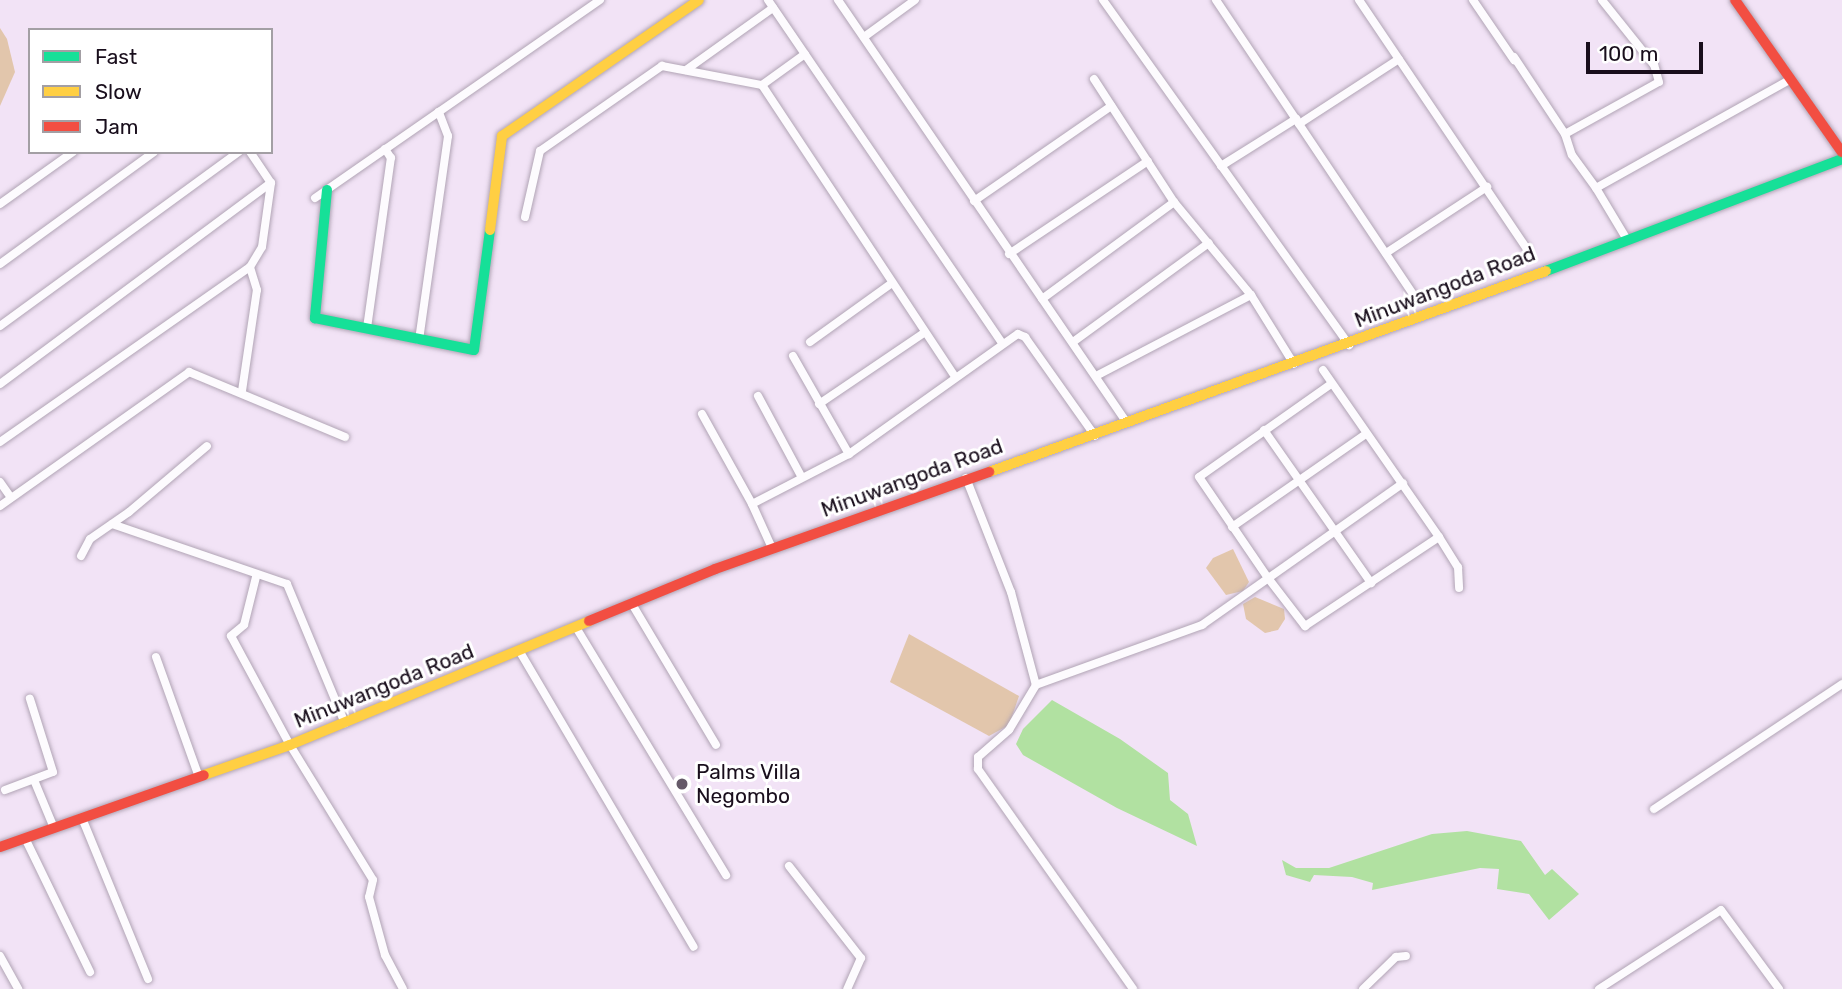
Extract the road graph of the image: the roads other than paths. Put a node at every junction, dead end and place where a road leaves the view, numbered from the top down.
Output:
1 (600, 0) edge
2 (699, 0) edge
3 (768, 0) edge
4 (838, 0) edge
5 (915, 0) edge
6 (1103, 0) edge
7 (1216, 0) edge
8 (1359, 0) edge
9 (1473, 0) edge
10 (1602, 0) edge
11 (1734, 0) edge
12 (773, 8) junction
13 (864, 37) junction
14 (805, 54) junction
15 (1514, 57) dead end
16 (1399, 59) junction
17 (686, 70) junction
18 (1094, 79) dead end
19 (1790, 79) junction
20 (762, 85) junction
21 (1535, 88) junction
22 (1111, 106) junction
23 (439, 112) junction
24 (1297, 122) junction
25 (1565, 134) junction
26 (386, 149) junction
27 (1842, 152) edge
28 (70, 154) edge
29 (151, 154) edge
30 (236, 154) edge
31 (251, 154) edge
32 (1842, 159) edge
33 (1148, 161) junction
34 (1222, 166) junction
35 (271, 183) junction
36 (1487, 187) junction
37 (1596, 188) junction
38 (327, 190) junction
39 (315, 198) dead end
40 (974, 201) junction
41 (1174, 202) junction
42 (0, 204) edge
43 (524, 217) dead end
44 (1626, 238) junction
45 (1209, 243) junction
46 (1527, 249) dead end
47 (1386, 253) junction
48 (1009, 254) junction
49 (0, 264) edge
50 (250, 267) junction
51 (892, 283) junction
52 (1251, 295) junction
53 (1414, 296) dead end
54 (1042, 299) junction
55 (0, 326) edge
56 (367, 328) junction
57 (924, 333) junction
58 (419, 340) junction
59 (810, 342) dead end
60 (1073, 342) junction
61 (1002, 343) junction
62 (1349, 345) junction
63 (793, 356) dead end
64 (1294, 365) junction
65 (1323, 370) dead end
66 (1096, 376) junction
67 (955, 377) junction
68 (0, 384) edge
69 (1331, 384) junction
70 (242, 391) junction
71 (758, 396) dead end
72 (819, 404) junction
73 (702, 414) dead end
74 (1127, 423) junction
75 (1264, 430) junction
76 (1366, 434) junction
77 (1096, 436) junction
78 (345, 437) dead end
79 (0, 442) edge
80 (207, 446) dead end
81 (849, 454) junction
82 (801, 476) junction
83 (966, 478) junction
84 (1299, 480) junction
85 (0, 482) edge
86 (1403, 483) junction
87 (11, 498) junction
88 (752, 504) junction
89 (0, 506) edge
90 (112, 524) junction
91 (1232, 527) junction
92 (1336, 533) junction
93 (1439, 537) junction
94 (772, 548) junction
95 (81, 556) dead end
96 (256, 577) junction
97 (1268, 578) junction
98 (1371, 583) junction
99 (1460, 588) dead end
100 (632, 604) junction
101 (577, 629) junction
102 (520, 652) junction
103 (156, 657) dead end
104 (1842, 684) edge
105 (1036, 685) junction
106 (30, 699) dead end
107 (345, 723) junction
108 (716, 745) dead end
109 (289, 746) junction
110 (199, 777) junction
111 (34, 780) junction
112 (5, 790) dead end
113 (1654, 809) dead end
114 (82, 818) junction
115 (54, 828) junction
116 (25, 838) junction
117 (0, 847) edge
118 (789, 866) dead end
119 (726, 875) dead end
120 (694, 947) dead end
121 (0, 956) edge
122 (1406, 956) dead end
123 (90, 972) dead end
124 (148, 979) dead end
125 (18, 989) edge
126 (403, 989) edge
127 (847, 989) edge
128 (1133, 989) edge
129 (1363, 989) edge
130 (1599, 989) edge
131 (1779, 989) edge

1 - 23 street
2 - 58 main road
3 - 12 street
4 - 13 street
5 - 13 street
6 - 34 street
7 - 24 street
8 - 16 street
9 - 21 street
10 - 25 street
11 - 19 main road
12 - 14 street
12 - 17 street
13 - 40 street
14 - 20 street
14 - 61 street
15 - 21 street
16 - 24 street
16 - 36 street
17 - 20 street
17 - 43 street
18 - 22 street
19 - 27 main road
19 - 37 street
20 - 51 street
21 - 25 street
22 - 33 street
22 - 40 street
23 - 26 street
23 - 58 street
24 - 34 street
24 - 47 street
25 - 37 street
26 - 38 street
26 - 56 street
28 - 42 street
29 - 49 street
30 - 55 street
31 - 35 street
32 - 44 main road, Minuwangoda Road
33 - 41 street
33 - 48 street
34 - 62 street
35 - 50 street
35 - 68 street
36 - 46 street
36 - 47 street
37 - 44 street
38 - 39 street
38 - 56 main road
40 - 48 street
41 - 45 street
41 - 54 street
44 - 62 main road, Minuwangoda Road
45 - 52 street
45 - 60 street
47 - 53 street
48 - 54 street
50 - 70 street
50 - 79 street
51 - 57 street
51 - 59 street
52 - 64 street
52 - 66 street
54 - 60 street
56 - 58 main road
57 - 67 street
57 - 72 street
60 - 66 street
61 - 67 street
61 - 77 street
62 - 64 main road, Minuwangoda Road
63 - 72 street
64 - 74 main road, Minuwangoda Road
65 - 69 street
66 - 74 street
67 - 81 street
69 - 75 street
69 - 76 street
70 - 78 street
70 - 87 street
71 - 82 street
72 - 81 street
73 - 88 street
74 - 77 main road, Minuwangoda Road
75 - 84 street
75 - 91 street
76 - 84 street
76 - 86 street
77 - 83 main road, Minuwangoda Road
80 - 90 street
81 - 82 street
82 - 88 street
83 - 94 main road, Minuwangoda Road
83 - 105 street
84 - 91 street
84 - 92 street
85 - 87 street
86 - 92 street
86 - 93 street
87 - 89 street
88 - 94 street
90 - 95 street
90 - 96 street
91 - 97 street
92 - 97 street
92 - 98 street
93 - 98 street
93 - 99 street
94 - 100 main road, Minuwangoda Road
96 - 107 street
96 - 109 street
97 - 98 street
97 - 105 street
100 - 101 main road, Minuwangoda Road
100 - 108 street
101 - 102 main road, Minuwangoda Road
101 - 119 street
102 - 107 main road, Minuwangoda Road
102 - 120 street
103 - 110 street
104 - 113 street
105 - 128 street
106 - 111 street
107 - 109 main road, Minuwangoda Road
109 - 110 main road, Minuwangoda Road
109 - 126 street
110 - 114 main road, Minuwangoda Road
111 - 112 street
111 - 115 street
114 - 115 main road, Minuwangoda Road
114 - 124 street
115 - 116 main road, Minuwangoda Road
116 - 117 main road, Minuwangoda Road
116 - 123 street
118 - 127 street
121 - 125 street
122 - 129 street
130 - 131 street

